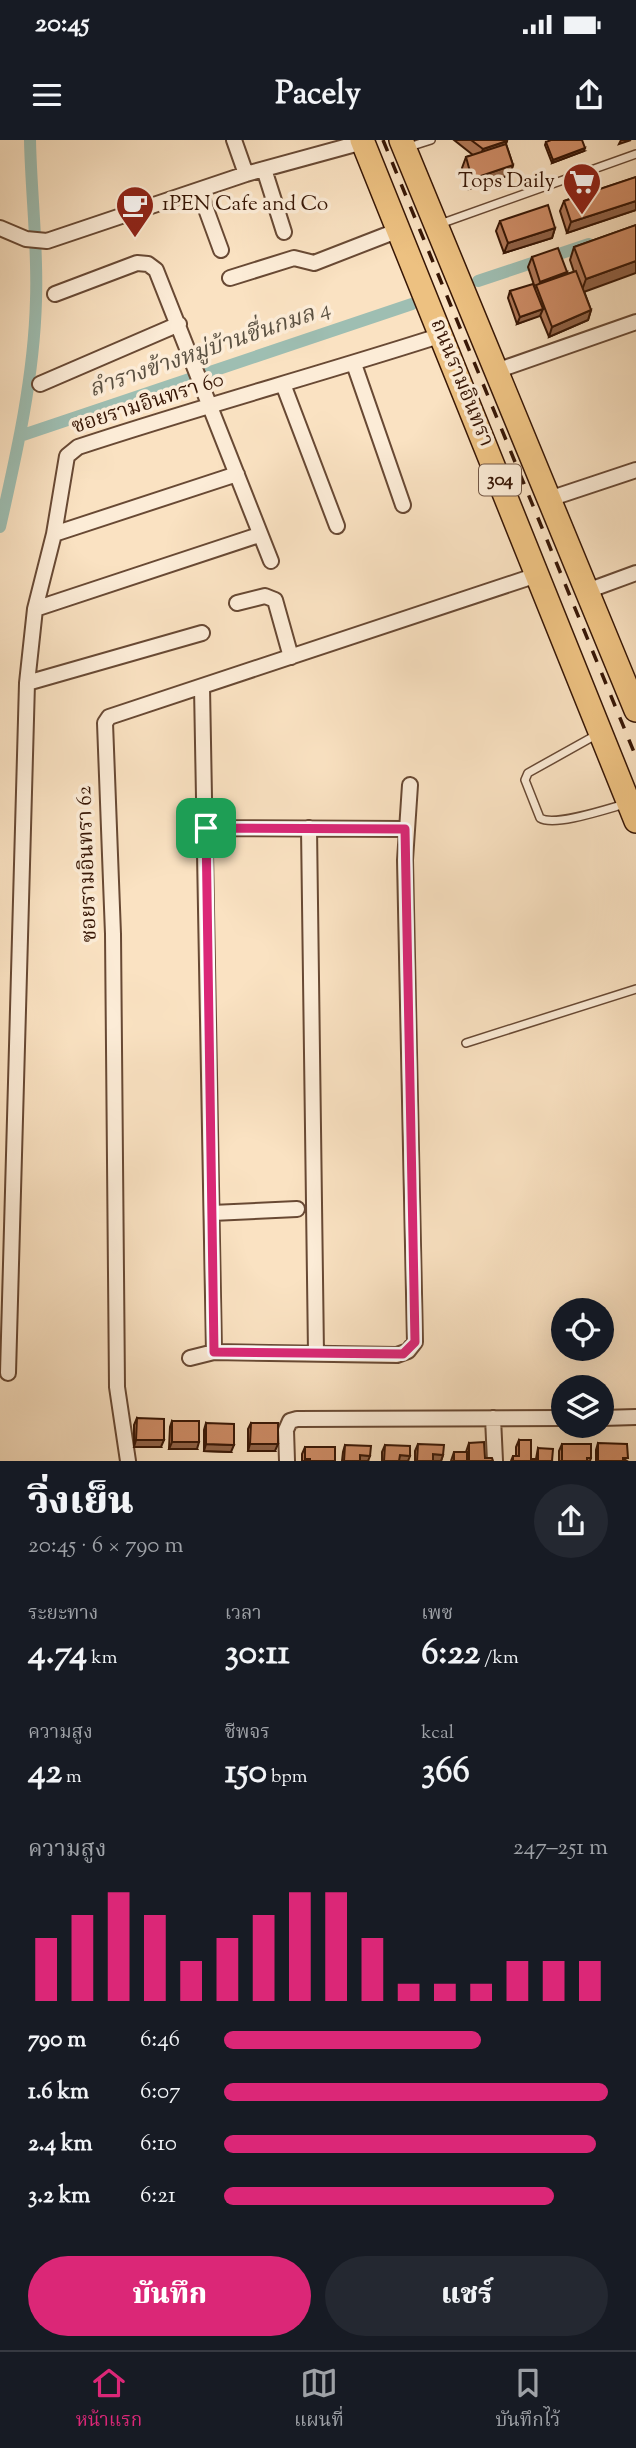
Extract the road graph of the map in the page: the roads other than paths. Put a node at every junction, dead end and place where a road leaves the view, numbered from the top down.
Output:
1 (234, 140) edge
2 (431, 140) edge
3 (363, 141) edge
4 (403, 144) edge
5 (636, 154) edge
6 (264, 169) junction
7 (246, 174) junction
8 (199, 190) junction
9 (437, 226) junction
10 (1, 230) edge
11 (399, 230) junction
12 (284, 232) dead end
13 (221, 250) dead end
14 (230, 278) dead end
15 (55, 294) dead end
16 (636, 322) edge
17 (179, 324) junction
18 (442, 335) junction
19 (354, 364) junction
20 (496, 370) junction
21 (40, 384) dead end
22 (283, 384) junction
23 (210, 404) junction
24 (636, 470) edge
25 (237, 474) junction
26 (549, 499) junction
27 (403, 505) dead end
28 (337, 526) dead end
29 (54, 534) junction
30 (259, 535) junction
31 (271, 561) dead end
32 (636, 573) edge
33 (537, 575) junction
34 (587, 591) junction
35 (237, 603) dead end
36 (35, 609) junction
37 (202, 633) dead end
38 (291, 657) junction
39 (629, 673) edge
40 (27, 683) junction
41 (202, 687) junction
42 (635, 707) edge
43 (600, 733) junction
44 (410, 785) dead end
45 (632, 812) edge
46 (206, 828) junction
47 (309, 828) junction
48 (405, 829) junction
49 (636, 989) edge
50 (466, 1043) dead end
51 (297, 1209) dead end
52 (212, 1213) junction
53 (4, 1320) edge
54 (214, 1352) junction
55 (316, 1353) junction
56 (190, 1358) dead end
57 (8, 1373) dead end
58 (636, 1417) edge
59 (493, 1418) junction
60 (551, 1418) edge
61 (614, 1418) edge
62 (128, 1461) edge
63 (287, 1461) edge
64 (495, 1461) edge

1 - 7 street
2 - 4 lane
3 - 6 street
3 - 11 main road, ถนนรามอินทรา / 304
4 - 9 main road, ถนนรามอินทรา / 304
5 - 9 lane
6 - 7 street
6 - 12 street
7 - 8 street
8 - 10 street
8 - 13 street
9 - 20 main road, ถนนรามอินทรา / 304
11 - 14 street
11 - 18 main road, ถนนรามอินทรา / 304
15 - 17 street
16 - 20 street
17 - 21 street
17 - 23 street
18 - 19 street, ซอยรามอินทรา 60
18 - 33 main road, ถนนรามอินทรา / 304
19 - 22 street, ซอยรามอินทรา 60
19 - 27 street
20 - 26 main road, ถนนรามอินทรา / 304
22 - 23 street, ซอยรามอินทรา 60
22 - 28 street
23 - 25 street
23 - 29 street, ซอยรามอินทรา 60
24 - 26 street
25 - 29 street
25 - 30 street
26 - 34 main road, ถนนรามอินทรา / 304
29 - 36 street, ซอยรามอินทรา 60
30 - 31 street
30 - 36 street
32 - 34 street
33 - 38 street, ซอยรามอินทรา 62
33 - 43 main road, ถนนรามอินทรา / 304
34 - 39 main road, ถนนรามอินทรา / 304
35 - 38 street
36 - 40 street, ซอยรามอินทรา 60
37 - 40 street
38 - 41 street, ซอยรามอินทรา 62
39 - 42 main road, ถนนรามอินทรา / 304
40 - 53 street, ซอยรามอินทรา 60
41 - 46 street
41 - 62 street, ซอยรามอินทรา 62
43 - 45 main road, ถนนรามอินทรา / 304
43 - 45 lane
44 - 48 street
46 - 47 street
46 - 52 street
47 - 48 street
47 - 55 street
48 - 55 street
49 - 50 lane
51 - 52 street
52 - 54 street
53 - 57 street, ซอยรามอินทรา 60
54 - 55 street
54 - 56 street
58 - 61 street
59 - 60 street
59 - 63 street
59 - 64 street

